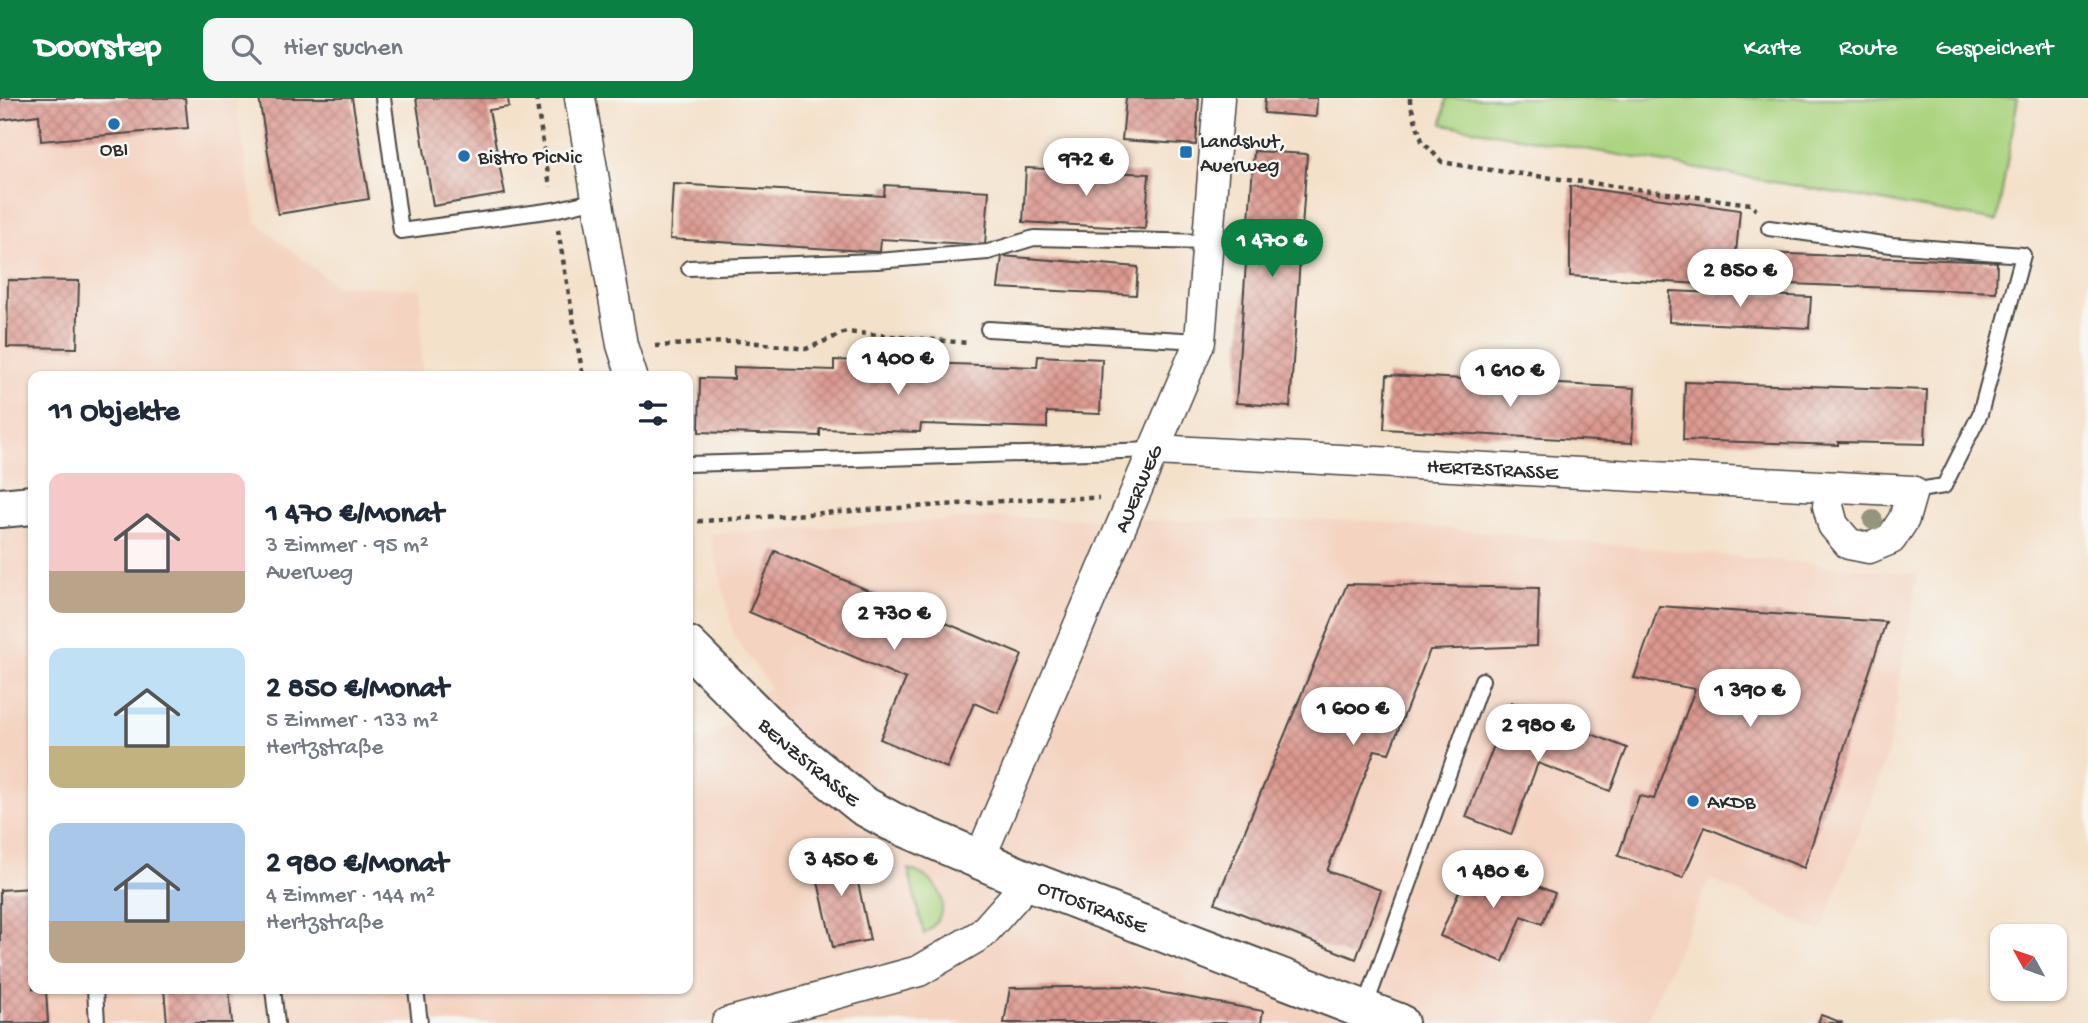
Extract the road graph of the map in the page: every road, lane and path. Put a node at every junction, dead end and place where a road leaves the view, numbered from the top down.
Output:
1 (383, 98) edge
2 (536, 98) edge
3 (580, 98) edge
4 (1219, 98) edge
5 (1410, 98) edge
6 (597, 200) junction
7 (554, 210) junction
8 (1769, 228) joint
9 (1208, 242) junction
10 (689, 268) dead end
11 (988, 329) joint
12 (1200, 341) junction
13 (622, 345) junction
14 (582, 371) edge
15 (614, 371) edge
16 (630, 371) edge
17 (1154, 450) junction
18 (693, 464) edge
19 (1830, 488) junction
20 (1912, 491) junction
21 (1134, 498) junction
22 (28, 505) edge
23 (0, 508) edge
24 (693, 522) edge
25 (693, 651) edge
26 (1482, 680) dead end
27 (979, 860) junction
28 (1029, 881) junction
29 (95, 994) edge
30 (274, 994) edge
31 (417, 994) edge
32 (1381, 1016) edge
33 (97, 1023) edge
34 (277, 1023) edge
35 (420, 1023) edge
36 (727, 1023) edge

1 - 7 lane
2 - 7 path
3 - 6 street
4 - 9 street, AUERWEG
5 - 8 path
6 - 7 lane
6 - 13 street
7 - 14 path
8 - 20 lane
9 - 10 lane
9 - 12 street, AUERWEG
11 - 12 lane
11 - 13 path
12 - 17 street, AUERWEG
13 - 15 street
13 - 16 street
17 - 18 lane
17 - 19 street, HERTZSTRASSE
17 - 21 street, AUERWEG
19 - 20 street, HERTZSTRASSE
19 - 20 street
21 - 24 path
21 - 27 street, AUERWEG
22 - 23 street
25 - 27 street, BENZSTRASSE
26 - 32 lane
27 - 28 street, BENZSTRASSE
28 - 32 street, OTTOSTRASSE
28 - 36 street, OTTOSTRASSE
29 - 33 lane
30 - 34 lane
31 - 35 lane

